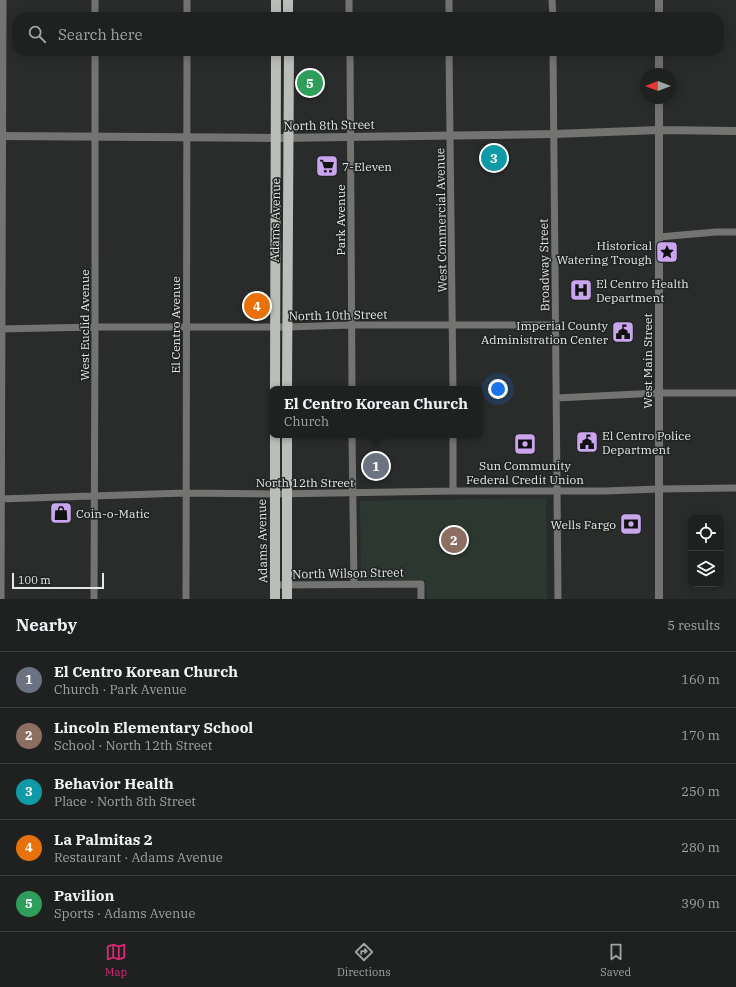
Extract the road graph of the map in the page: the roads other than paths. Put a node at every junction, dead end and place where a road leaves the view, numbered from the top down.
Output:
1 (3, 0) edge
2 (95, 0) edge
3 (187, 0) edge
4 (276, 0) edge
5 (288, 0) edge
6 (349, 0) edge
7 (449, 0) edge
8 (552, 0) edge
9 (659, 0) edge
10 (95, 12) edge
11 (187, 12) edge
12 (276, 12) edge
13 (288, 12) edge
14 (349, 12) edge
15 (449, 12) edge
16 (553, 12) edge
17 (659, 12) edge
18 (94, 56) edge
19 (187, 56) edge
20 (276, 56) edge
21 (288, 56) edge
22 (350, 56) edge
23 (449, 56) edge
24 (553, 56) edge
25 (659, 56) edge
26 (659, 68) edge
27 (659, 104) edge
28 (658, 130) junction
29 (736, 131) edge
30 (554, 134) junction
31 (450, 135) junction
32 (1, 136) edge
33 (351, 136) junction
34 (94, 137) junction
35 (186, 137) junction
36 (289, 137) junction
37 (276, 138) junction
38 (736, 232) edge
39 (659, 237) junction
40 (351, 325) junction
41 (453, 325) junction
42 (556, 325) junction
43 (186, 326) junction
44 (276, 326) junction
45 (287, 326) junction
46 (95, 327) junction
47 (1, 329) edge
48 (275, 386) edge
49 (287, 386) edge
50 (352, 386) edge
51 (453, 386) edge
52 (736, 392) edge
53 (659, 393) junction
54 (556, 398) junction
55 (275, 438) edge
56 (287, 438) edge
57 (352, 438) edge
58 (453, 438) edge
59 (736, 488) edge
60 (659, 489) junction
61 (453, 491) junction
62 (557, 491) junction
63 (185, 493) junction
64 (353, 493) junction
65 (274, 494) junction
66 (287, 494) junction
67 (94, 497) junction
68 (1, 499) edge
69 (354, 584) junction
70 (275, 585) junction
71 (287, 585) junction
72 (2, 599) edge
73 (94, 599) edge
74 (186, 599) edge
75 (275, 599) edge
76 (287, 599) edge
77 (421, 599) edge
78 (558, 599) edge
79 (659, 599) edge

1 - 32 street
2 - 10 street
3 - 11 street
4 - 12 main road
5 - 13 main road
6 - 14 street
7 - 15 street
8 - 16 street
9 - 17 street
18 - 34 street, West Euclid Avenue
19 - 35 street, El Centro Avenue
20 - 37 main road, Adams Avenue
21 - 36 main road, Adams Avenue
22 - 33 street, Park Avenue
23 - 31 street, West Commercial Avenue
24 - 30 street, Broadway Street
25 - 26 street
27 - 28 street, West Main Street
28 - 29 street, North 8th Street
28 - 30 street, North 8th Street
28 - 39 street, West Main Street
30 - 31 street, North 8th Street
30 - 42 street, Broadway Street
31 - 33 street, North 8th Street
31 - 41 street, West Commercial Avenue
32 - 34 street, North 8th Street
32 - 47 street
33 - 36 street, North 8th Street
33 - 40 street, Park Avenue
34 - 35 street, North 8th Street
34 - 46 street, West Euclid Avenue
35 - 37 street, North 8th Street
35 - 43 street, El Centro Avenue
36 - 37 street, North 8th Street
36 - 45 main road, Adams Avenue
37 - 44 main road, Adams Avenue
38 - 39 street
39 - 53 street, West Main Street
40 - 41 street, North 10th Street
40 - 45 street, North 10th Street
40 - 50 street, Park Avenue
41 - 42 street, North 10th Street
41 - 51 street, West Commercial Avenue
42 - 54 street, Broadway Street
43 - 44 street, North 10th Street
43 - 46 street, North 10th Street
43 - 63 street, El Centro Avenue
44 - 45 street, North 10th Street
44 - 48 main road, Adams Avenue
45 - 49 main road, Adams Avenue
46 - 47 street, North 10th Street
46 - 67 street, West Euclid Avenue
47 - 68 street
52 - 53 street
53 - 54 street
53 - 60 street, West Main Street
54 - 62 street, Broadway Street
55 - 65 main road, Adams Avenue
56 - 66 main road, Adams Avenue
57 - 64 street
58 - 61 street
59 - 60 street, North 12th Street
60 - 62 street, North 12th Street
60 - 79 street, West Main Street
61 - 62 street, North 12th Street
61 - 64 street, North 12th Street
62 - 78 street, Broadway Street
63 - 65 street, North 12th Street
63 - 67 street, North 12th Street
63 - 74 street, El Centro Avenue
64 - 66 street, North 12th Street
64 - 69 street
65 - 66 street, North 12th Street
65 - 70 main road, Adams Avenue
66 - 71 main road, Adams Avenue
67 - 68 street, North 12th Street
67 - 73 street, West Euclid Avenue
68 - 72 street
69 - 71 street, North Wilson Street
69 - 77 street, North Wilson Street
70 - 71 street, North Wilson Street
70 - 75 main road, Adams Avenue
71 - 76 main road, Adams Avenue

